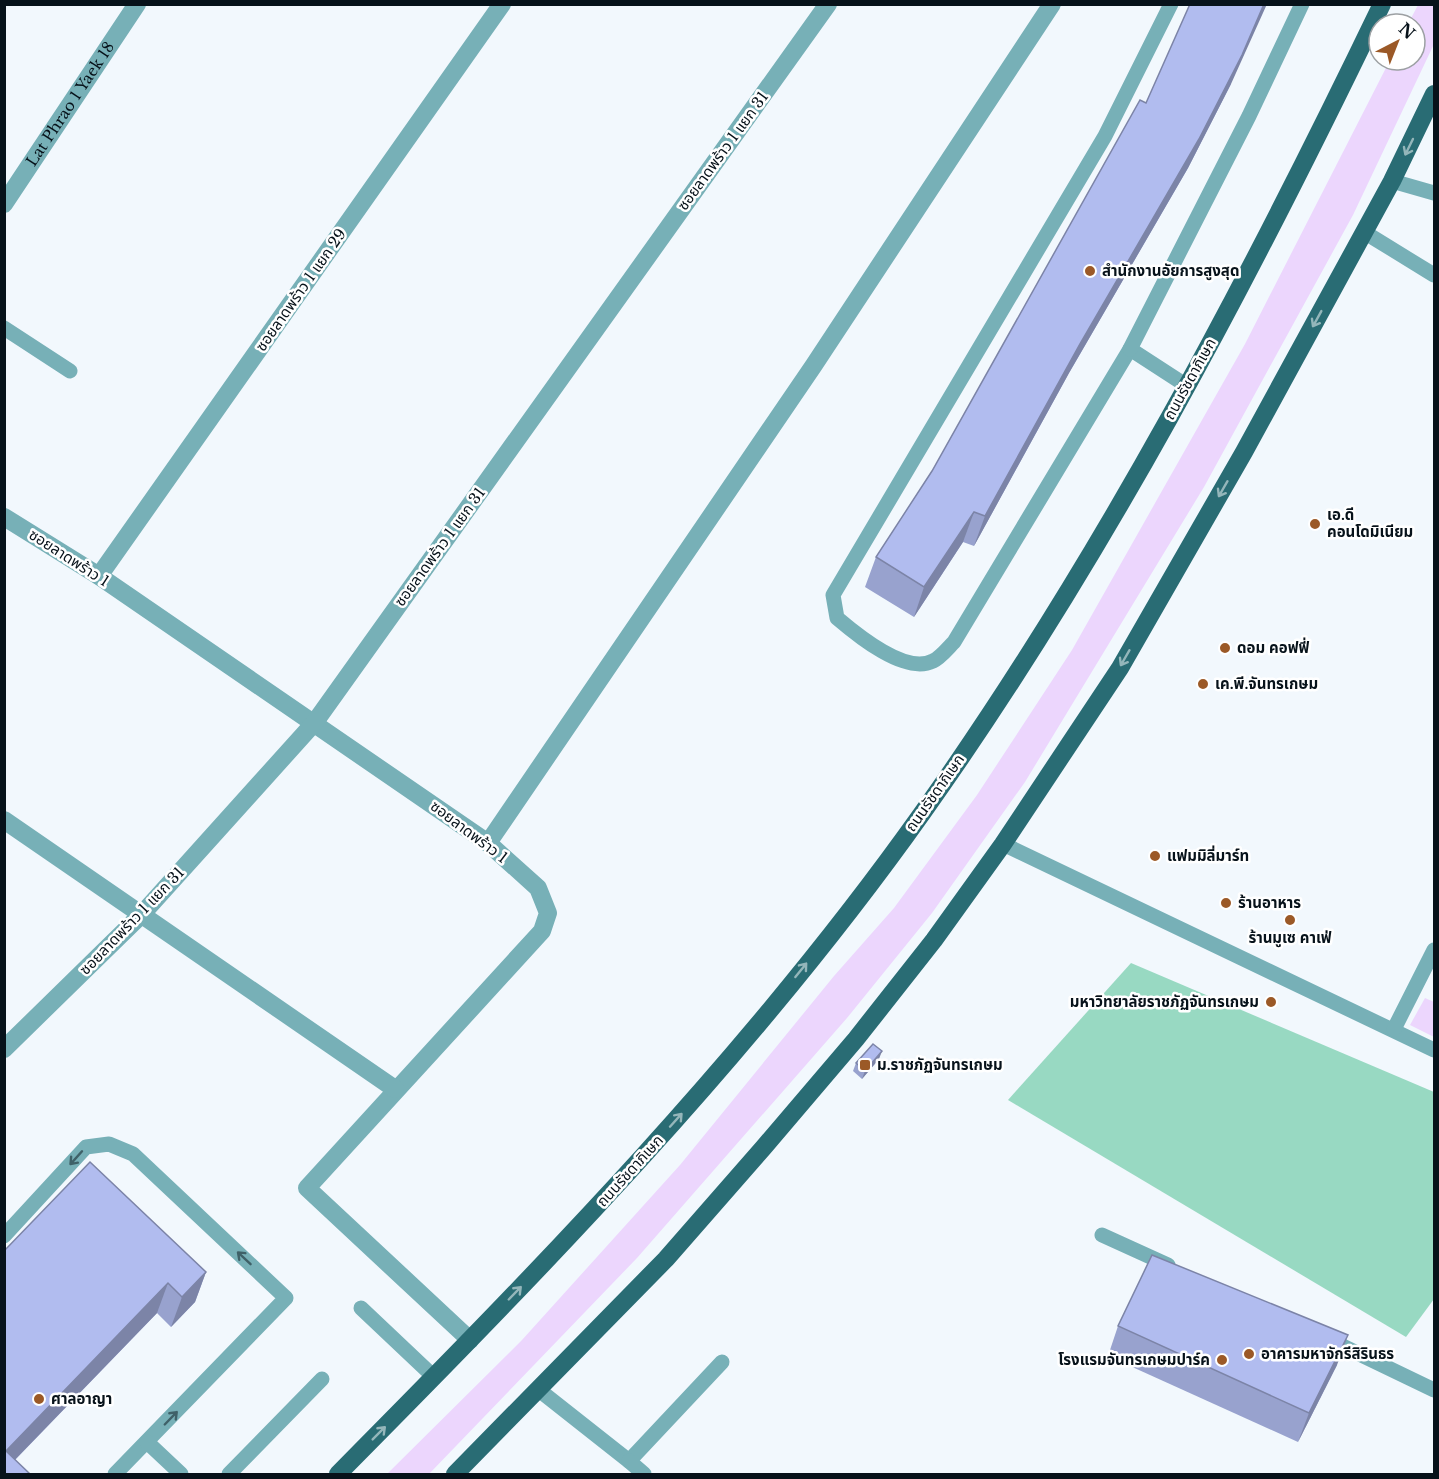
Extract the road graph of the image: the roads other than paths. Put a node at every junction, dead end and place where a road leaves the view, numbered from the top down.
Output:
1 (137, 4) edge
2 (502, 4) edge
3 (828, 4) edge
4 (1052, 4) edge
5 (1172, 4) edge
6 (1302, 4) edge
7 (1382, 4) edge
8 (1434, 94) edge
9 (1392, 181) junction
10 (1434, 193) edge
11 (4, 204) edge
12 (1364, 232) junction
13 (1434, 275) edge
14 (4, 328) edge
15 (1130, 349) junction
16 (70, 371) dead end
17 (1187, 386) junction
18 (4, 517) edge
19 (99, 576) junction
20 (315, 722) junction
21 (4, 820) edge
22 (488, 843) junction
23 (1003, 844) junction
24 (143, 913) junction
25 (1434, 950) edge
26 (1394, 1029) junction
27 (4, 1049) edge
28 (1434, 1050) edge
29 (396, 1089) junction
30 (1102, 1235) dead end
31 (4, 1236) edge
32 (1177, 1270) edge
33 (361, 1308) dead end
34 (1307, 1329) edge
35 (470, 1340) junction
36 (722, 1362) dead end
37 (434, 1377) junction
38 (322, 1379) dead end
39 (539, 1390) junction
40 (1434, 1390) edge
41 (147, 1442) junction
42 (629, 1461) junction
43 (115, 1474) edge
44 (181, 1474) edge
45 (229, 1474) edge
46 (338, 1474) edge
47 (455, 1474) edge
48 (644, 1474) edge

1 - 11 street, Lat Phrao 1 Yaek 18
2 - 19 street, ซอยลาดพร้าว 1 แยก 29
3 - 20 street, ซอยลาดพร้าว 1 แยก 31
4 - 22 street
5 - 15 lane
6 - 15 lane
7 - 17 main road, ถนนรัชดาภิเษก
8 -> 9 main road
9 - 10 lane
9 - 12 main road
12 - 13 lane
12 -> 23 main road
14 - 16 lane
15 - 17 lane
35 -> 17 main road, ถนนรัชดาภิเษก
18 - 19 street, ซอยลาดพร้าว 1
19 - 20 street, ซอยลาดพร้าว 1
20 - 22 street, ซอยลาดพร้าว 1
20 - 24 street, ซอยลาดพร้าว 1 แยก 31
21 - 24 street
22 - 29 street, ซอยลาดพร้าว 1
23 - 26 lane
23 - 39 main road
24 - 27 street, ซอยลาดพร้าว 1 แยก 31
24 - 29 street
25 - 26 lane
26 - 28 lane
29 - 35 street, ซอยลาดพร้าว 1
30 - 32 lane
41 -> 31 lane
33 - 37 lane
34 - 40 lane
35 - 37 main road, ถนนรัชดาภิเษก
36 - 42 lane
46 -> 37 main road, ถนนรัชดาภิเษก
38 - 45 lane
39 - 42 lane
39 - 47 main road
41 - 43 lane
41 - 44 lane
42 - 48 lane

